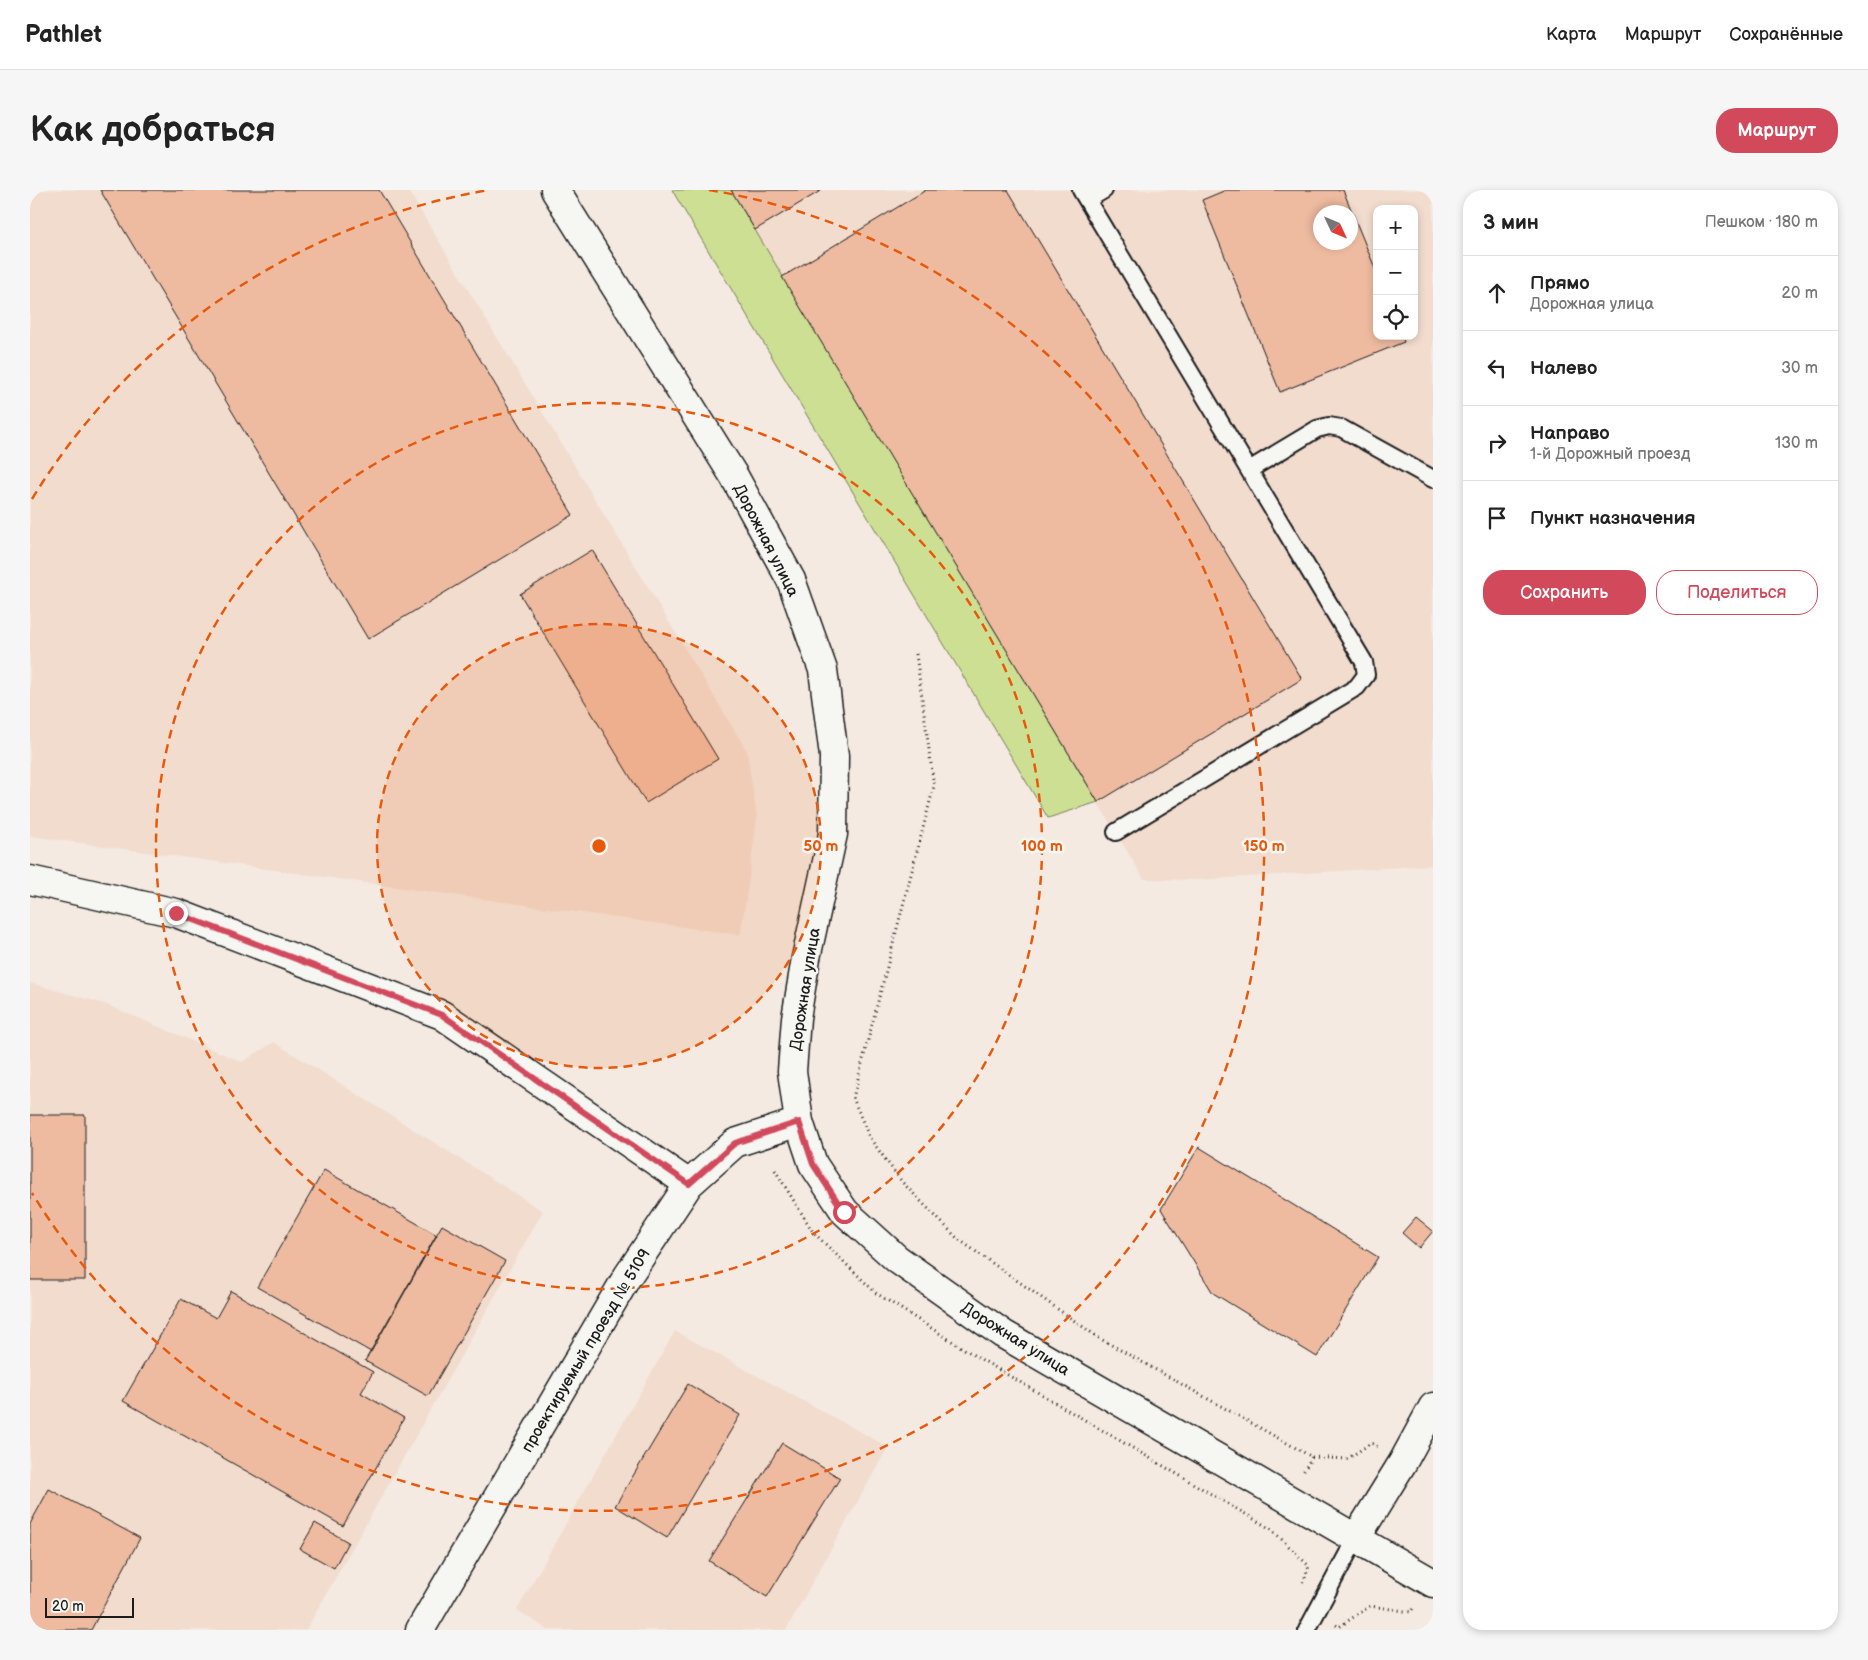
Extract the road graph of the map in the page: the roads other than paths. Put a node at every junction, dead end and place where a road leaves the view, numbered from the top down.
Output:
1 (556, 190) edge
2 (1104, 190) edge
3 (1084, 195) edge
4 (1249, 470) junction
5 (1433, 479) edge
6 (1116, 832) dead end
7 (30, 880) edge
8 (799, 1122) junction
9 (689, 1184) junction
10 (1433, 1407) edge
11 (1356, 1538) junction
12 (1433, 1583) edge
13 (420, 1630) edge
14 (1307, 1630) edge

1 - 8 main road, Дорожная улица
2 - 3 lane
3 - 4 lane
4 - 5 lane
4 - 6 lane
7 - 9 main road
8 - 9 main road, проектируемый проезд № 5109
8 - 11 main road, Дорожная улица
9 - 13 main road, проектируемый проезд № 5109
10 - 11 main road
11 - 12 main road, Дорожная улица
11 - 14 lane

